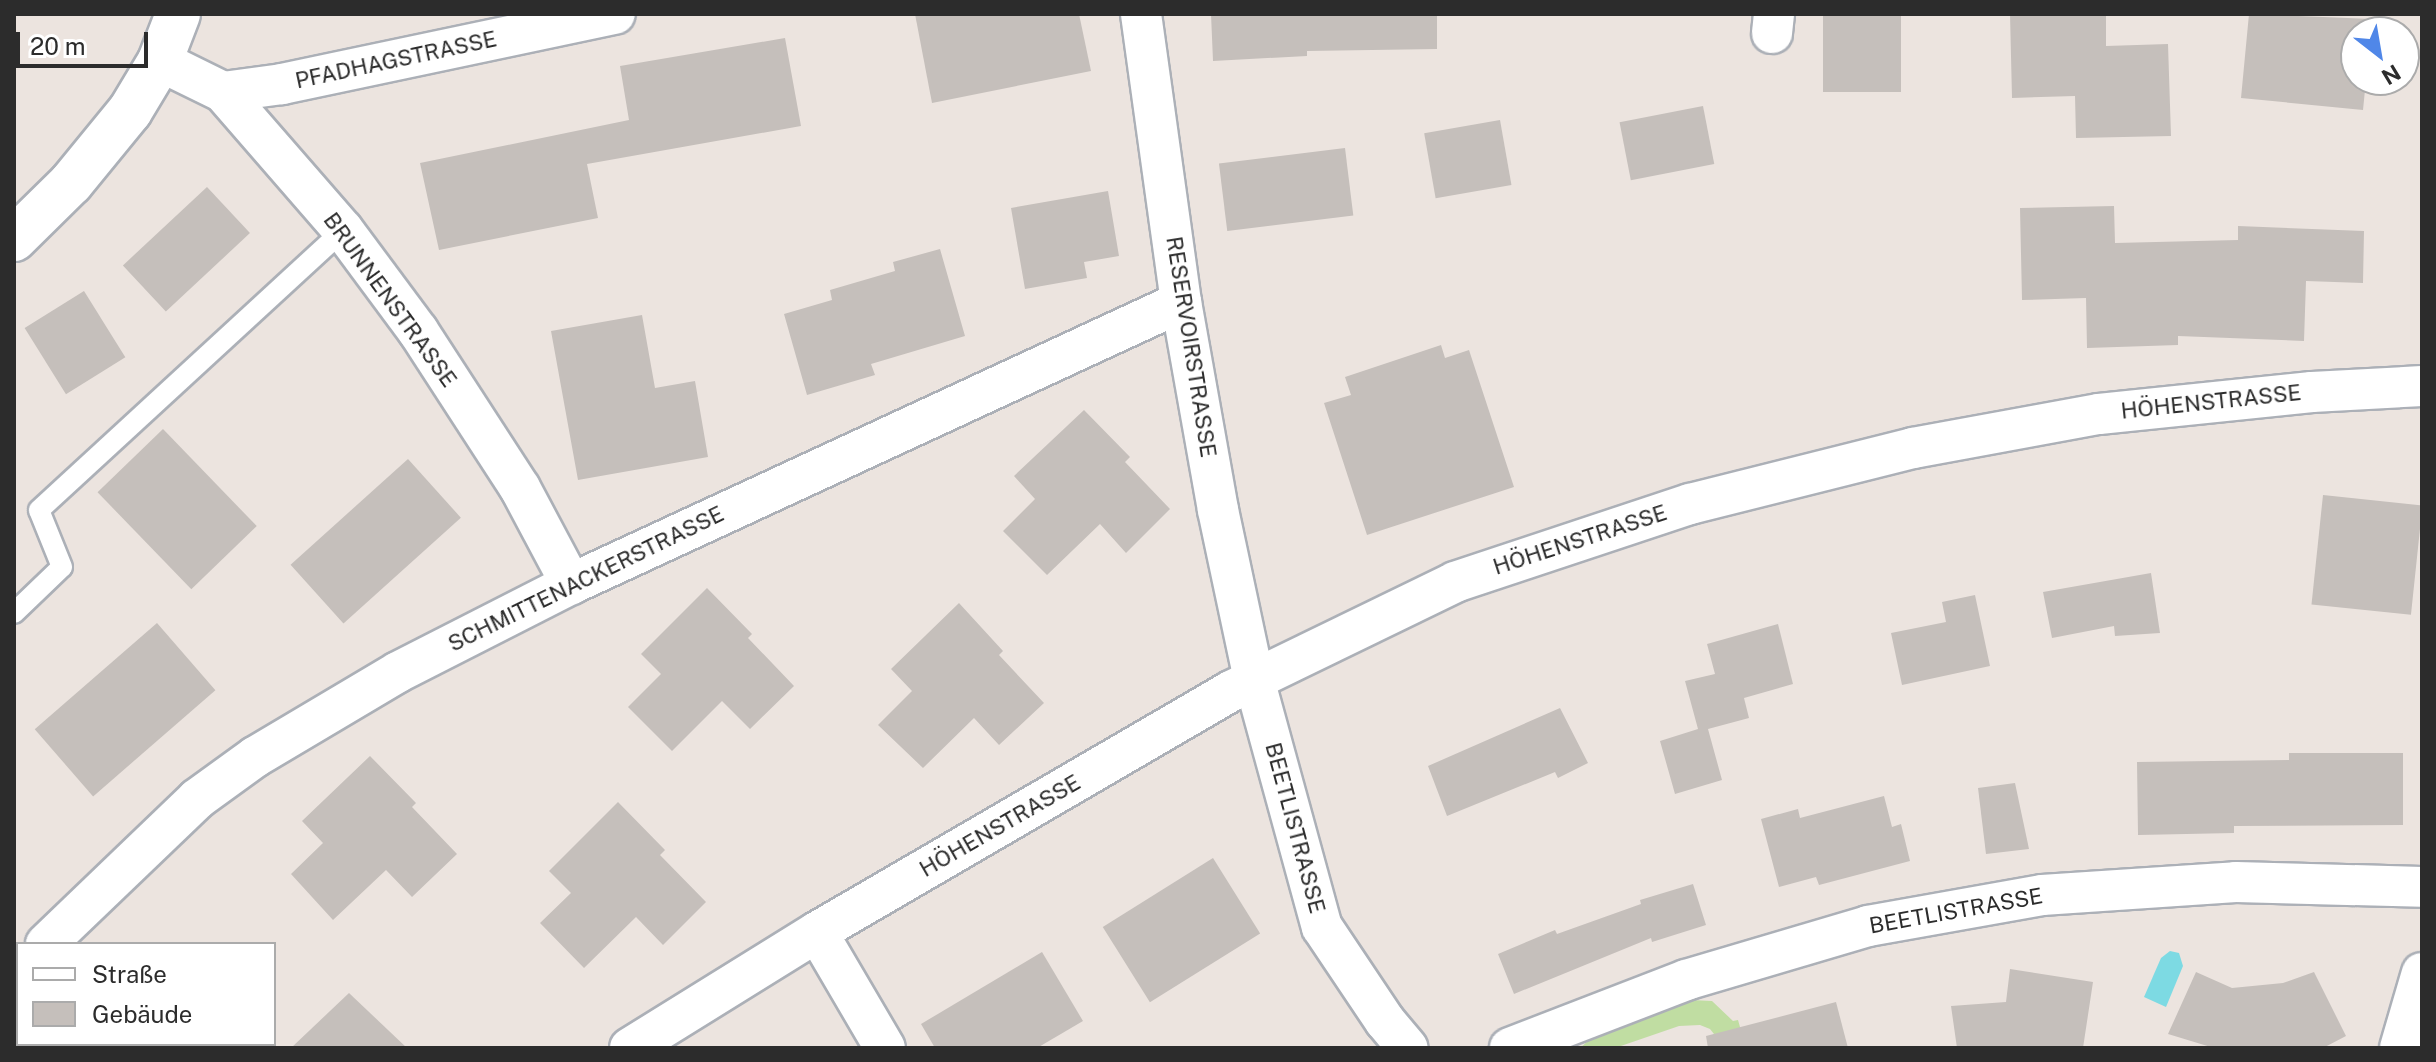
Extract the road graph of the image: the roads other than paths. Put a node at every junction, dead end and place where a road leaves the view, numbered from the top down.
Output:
1 (178, 14) edge
2 (615, 14) edge
3 (1141, 14) edge
4 (160, 61) junction
5 (223, 92) junction
6 (343, 230) junction
7 (14, 239) edge
8 (1181, 302) junction
9 (2422, 386) edge
10 (571, 584) junction
11 (14, 613) edge
12 (1254, 679) junction
13 (2422, 887) edge
14 (817, 932) junction
15 (48, 942) edge
16 (2422, 973) edge
17 (630, 1048) edge
18 (885, 1048) edge
19 (1408, 1048) edge
20 (1510, 1048) edge
21 (2400, 1048) edge

1 - 4 main road
2 - 5 street, PFADHAGSTRASSE
3 - 8 street, RESERVOIRSTRASSE
4 - 5 street, BRUNNENSTRASSE
4 - 7 main road
5 - 6 street, BRUNNENSTRASSE
6 - 10 street, BRUNNENSTRASSE
6 - 11 lane
8 - 10 street, SCHMITTENACKERSTRASSE
8 - 12 street, RESERVOIRSTRASSE
9 - 12 street, HÖHENSTRASSE
10 - 15 street, SCHMITTENACKERSTRASSE
12 - 14 street, HÖHENSTRASSE
12 - 19 street, BEETLISTRASSE
13 - 20 street, BEETLISTRASSE
14 - 17 street, HÖHENSTRASSE
14 - 18 street
16 - 21 street

